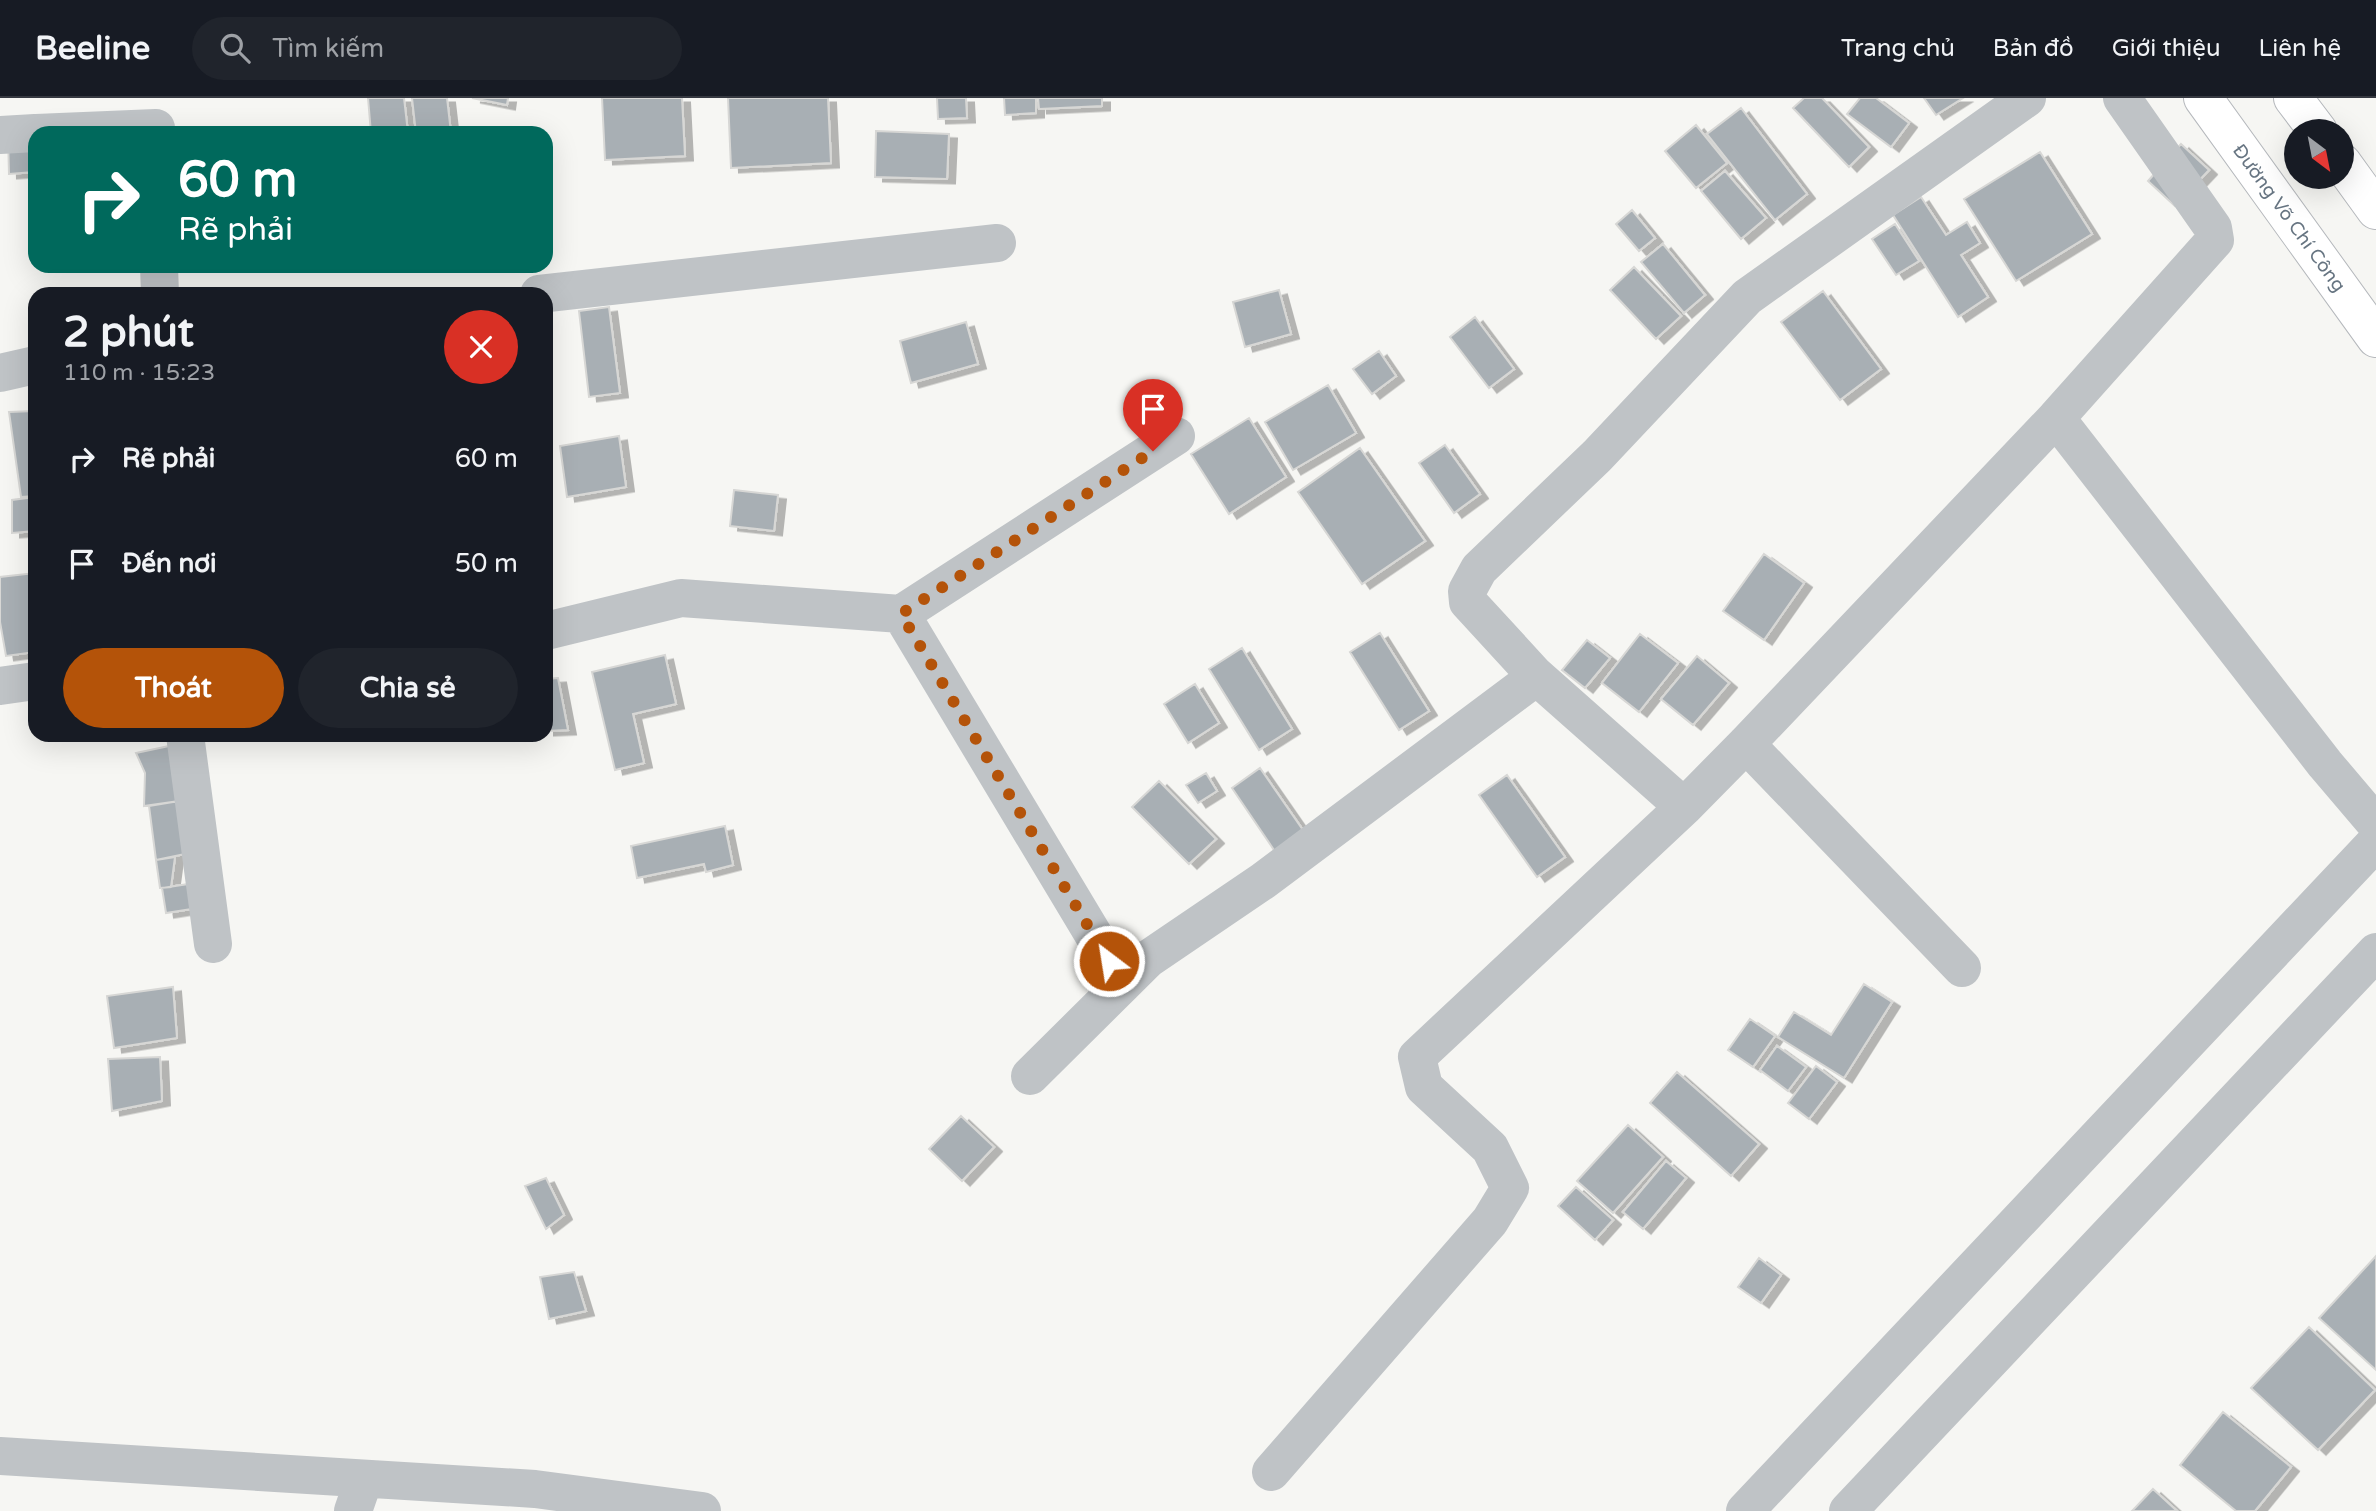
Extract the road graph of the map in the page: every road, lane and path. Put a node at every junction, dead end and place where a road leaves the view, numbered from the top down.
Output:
1 (2027, 98) edge
2 (2122, 98) edge
3 (2203, 98) edge
4 (2293, 98) edge
5 (2309, 119) edge
6 (155, 120) edge
7 (100, 126) edge
8 (28, 133) edge
9 (0, 135) edge
10 (2354, 180) edge
11 (2376, 210) edge
12 (997, 243) dead end
13 (553, 292) edge
14 (2376, 338) edge
15 (28, 367) edge
16 (0, 373) edge
17 (2056, 418) junction
18 (1176, 436) dead end
19 (901, 614) junction
20 (553, 629) edge
21 (1535, 675) junction
22 (28, 682) edge
23 (0, 686) edge
24 (186, 742) edge
25 (1746, 744) junction
26 (1684, 807) junction
27 (2376, 824) edge
28 (2376, 842) edge
29 (213, 944) dead end
30 (2376, 952) edge
31 (1962, 968) dead end
32 (1123, 984) junction
33 (1030, 1076) dead end
34 (0, 1456) edge
35 (1271, 1472) dead end
36 (358, 1495) edge
37 (655, 1508) edge
38 (702, 1511) edge
39 (1745, 1511) edge
40 (1848, 1511) edge

1 - 21 street
2 - 17 street
3 - 14 main road, Đường Võ Chí Công
4 - 5 main road
6 - 7 street
8 - 9 street
10 - 11 main road
12 - 13 street
15 - 16 street
17 - 25 street
17 - 27 street
18 - 19 street
19 - 20 street
19 - 32 street
21 - 26 street
21 - 32 street
22 - 23 street
24 - 29 street
25 - 26 street
25 - 31 street
26 - 35 street
28 - 39 street
30 - 40 street
32 - 33 street
34 - 36 street
36 - 37 street
37 - 38 street

